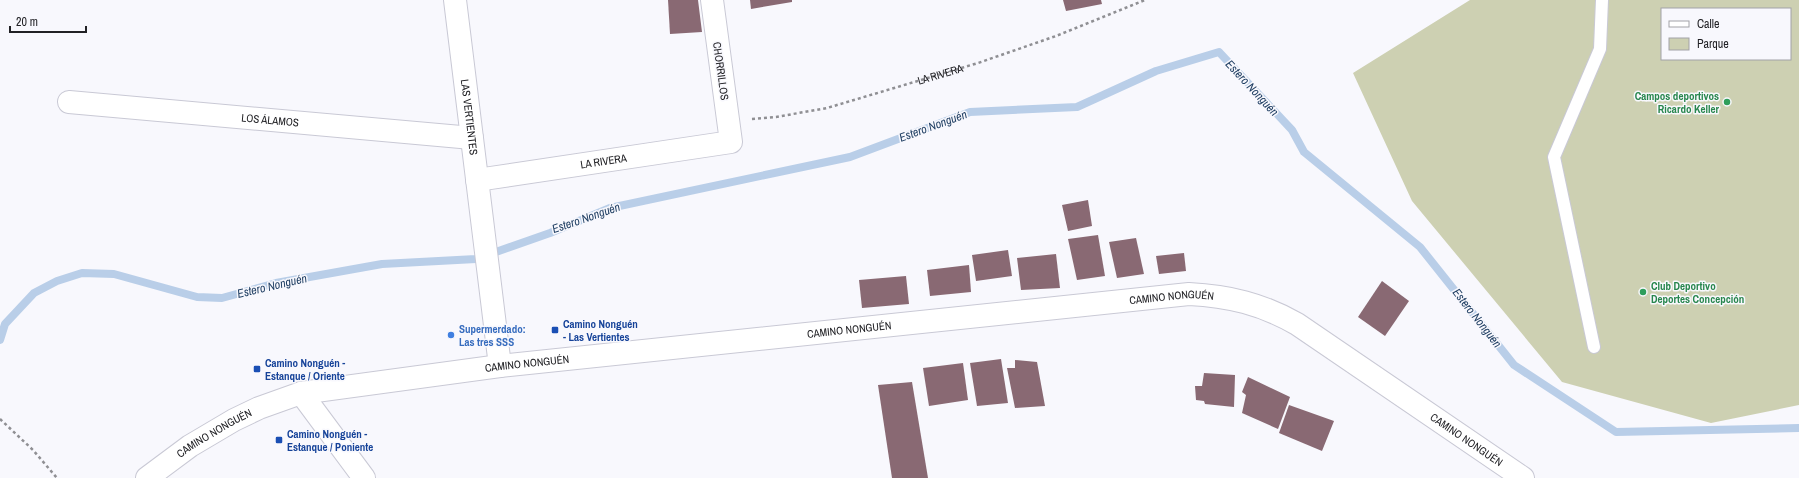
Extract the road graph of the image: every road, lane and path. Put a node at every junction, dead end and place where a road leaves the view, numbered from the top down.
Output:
1 (455, 0) edge
2 (712, 0) edge
3 (1145, 0) edge
4 (1602, 0) edge
5 (69, 102) dead end
6 (729, 132) junction
7 (472, 138) junction
8 (477, 180) junction
9 (1594, 347) dead end
10 (500, 366) junction
11 (301, 393) junction
12 (0, 419) edge
13 (57, 478) edge
14 (147, 478) edge
15 (364, 478) edge
16 (1523, 478) edge

1 - 7 main road, LAS VERTIENTES
2 - 6 main road, CHORRILLOS
3 - 6 path, LA RIVERA
4 - 9 lane
5 - 7 main road, LOS ÁLAMOS
6 - 8 main road, LA RIVERA
7 - 8 main road, LAS VERTIENTES
8 - 10 main road, LAS VERTIENTES
10 - 11 main road, CAMINO NONGUÉN
10 - 16 main road, CAMINO NONGUÉN
11 - 14 main road, CAMINO NONGUÉN
11 - 15 main road
12 - 13 path

